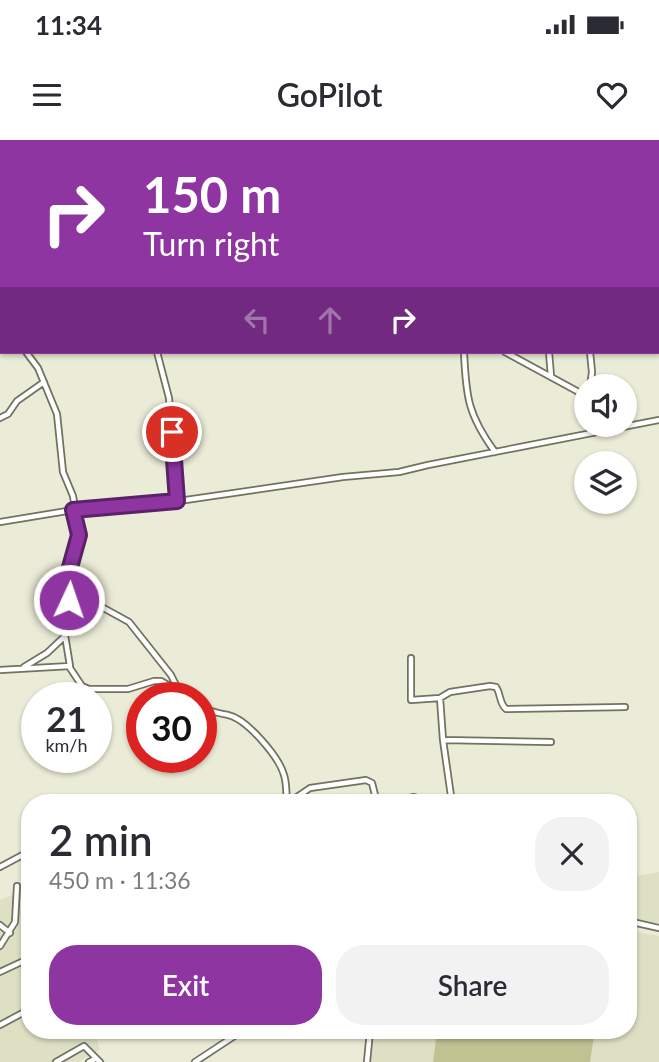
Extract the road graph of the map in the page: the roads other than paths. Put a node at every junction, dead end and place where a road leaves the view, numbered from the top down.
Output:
1 (27, 354) edge
2 (158, 354) edge
3 (464, 354) edge
4 (509, 354) edge
5 (549, 354) edge
6 (590, 354) edge
7 (592, 374) edge
8 (551, 376) junction
9 (44, 382) junction
10 (574, 389) edge
11 (0, 418) edge
12 (659, 420) edge
13 (637, 423) edge
14 (574, 435) edge
15 (495, 452) junction
16 (177, 501) junction
17 (73, 510) junction
18 (0, 522) edge
19 (69, 571) junction
20 (64, 637) junction
21 (411, 658) dead end
22 (20, 668) junction
23 (69, 668) junction
24 (0, 670) edge
25 (175, 682) edge
26 (126, 689) edge
27 (440, 698) junction
28 (625, 707) dead end
29 (217, 715) edge
30 (443, 740) junction
31 (551, 742) dead end
32 (287, 794) edge
33 (301, 794) edge
34 (375, 794) edge
35 (451, 794) edge
36 (21, 856) edge
37 (0, 867) edge
38 (17, 886) dead end
39 (637, 923) edge
40 (0, 925) edge
41 (659, 928) edge
42 (10, 933) junction
43 (0, 946) edge
44 (21, 962) edge
45 (0, 972) edge
46 (21, 1014) edge
47 (0, 1025) edge
48 (230, 1039) edge
49 (369, 1039) edge
50 (98, 1060) edge
51 (56, 1062) edge
52 (89, 1062) edge
53 (195, 1062) edge
54 (367, 1062) edge

1 - 9 street
2 - 16 street
3 - 15 street
4 - 8 street
5 - 8 street
6 - 7 street
8 - 10 street
9 - 11 street
9 - 17 street
12 - 13 street
14 - 15 street
15 - 16 street
16 - 17 street
17 - 18 street
17 - 19 street
19 - 20 street
19 - 25 street
20 - 22 street
20 - 23 street
21 - 27 street
22 - 23 street
22 - 24 street
23 - 26 street
27 - 28 street
27 - 30 street
29 - 32 street
30 - 31 street
30 - 35 street
33 - 34 street
36 - 37 street
38 - 42 street
39 - 41 street
40 - 42 street
42 - 43 street
44 - 45 street
46 - 47 street
48 - 53 street
49 - 54 street
50 - 51 street
50 - 52 street

